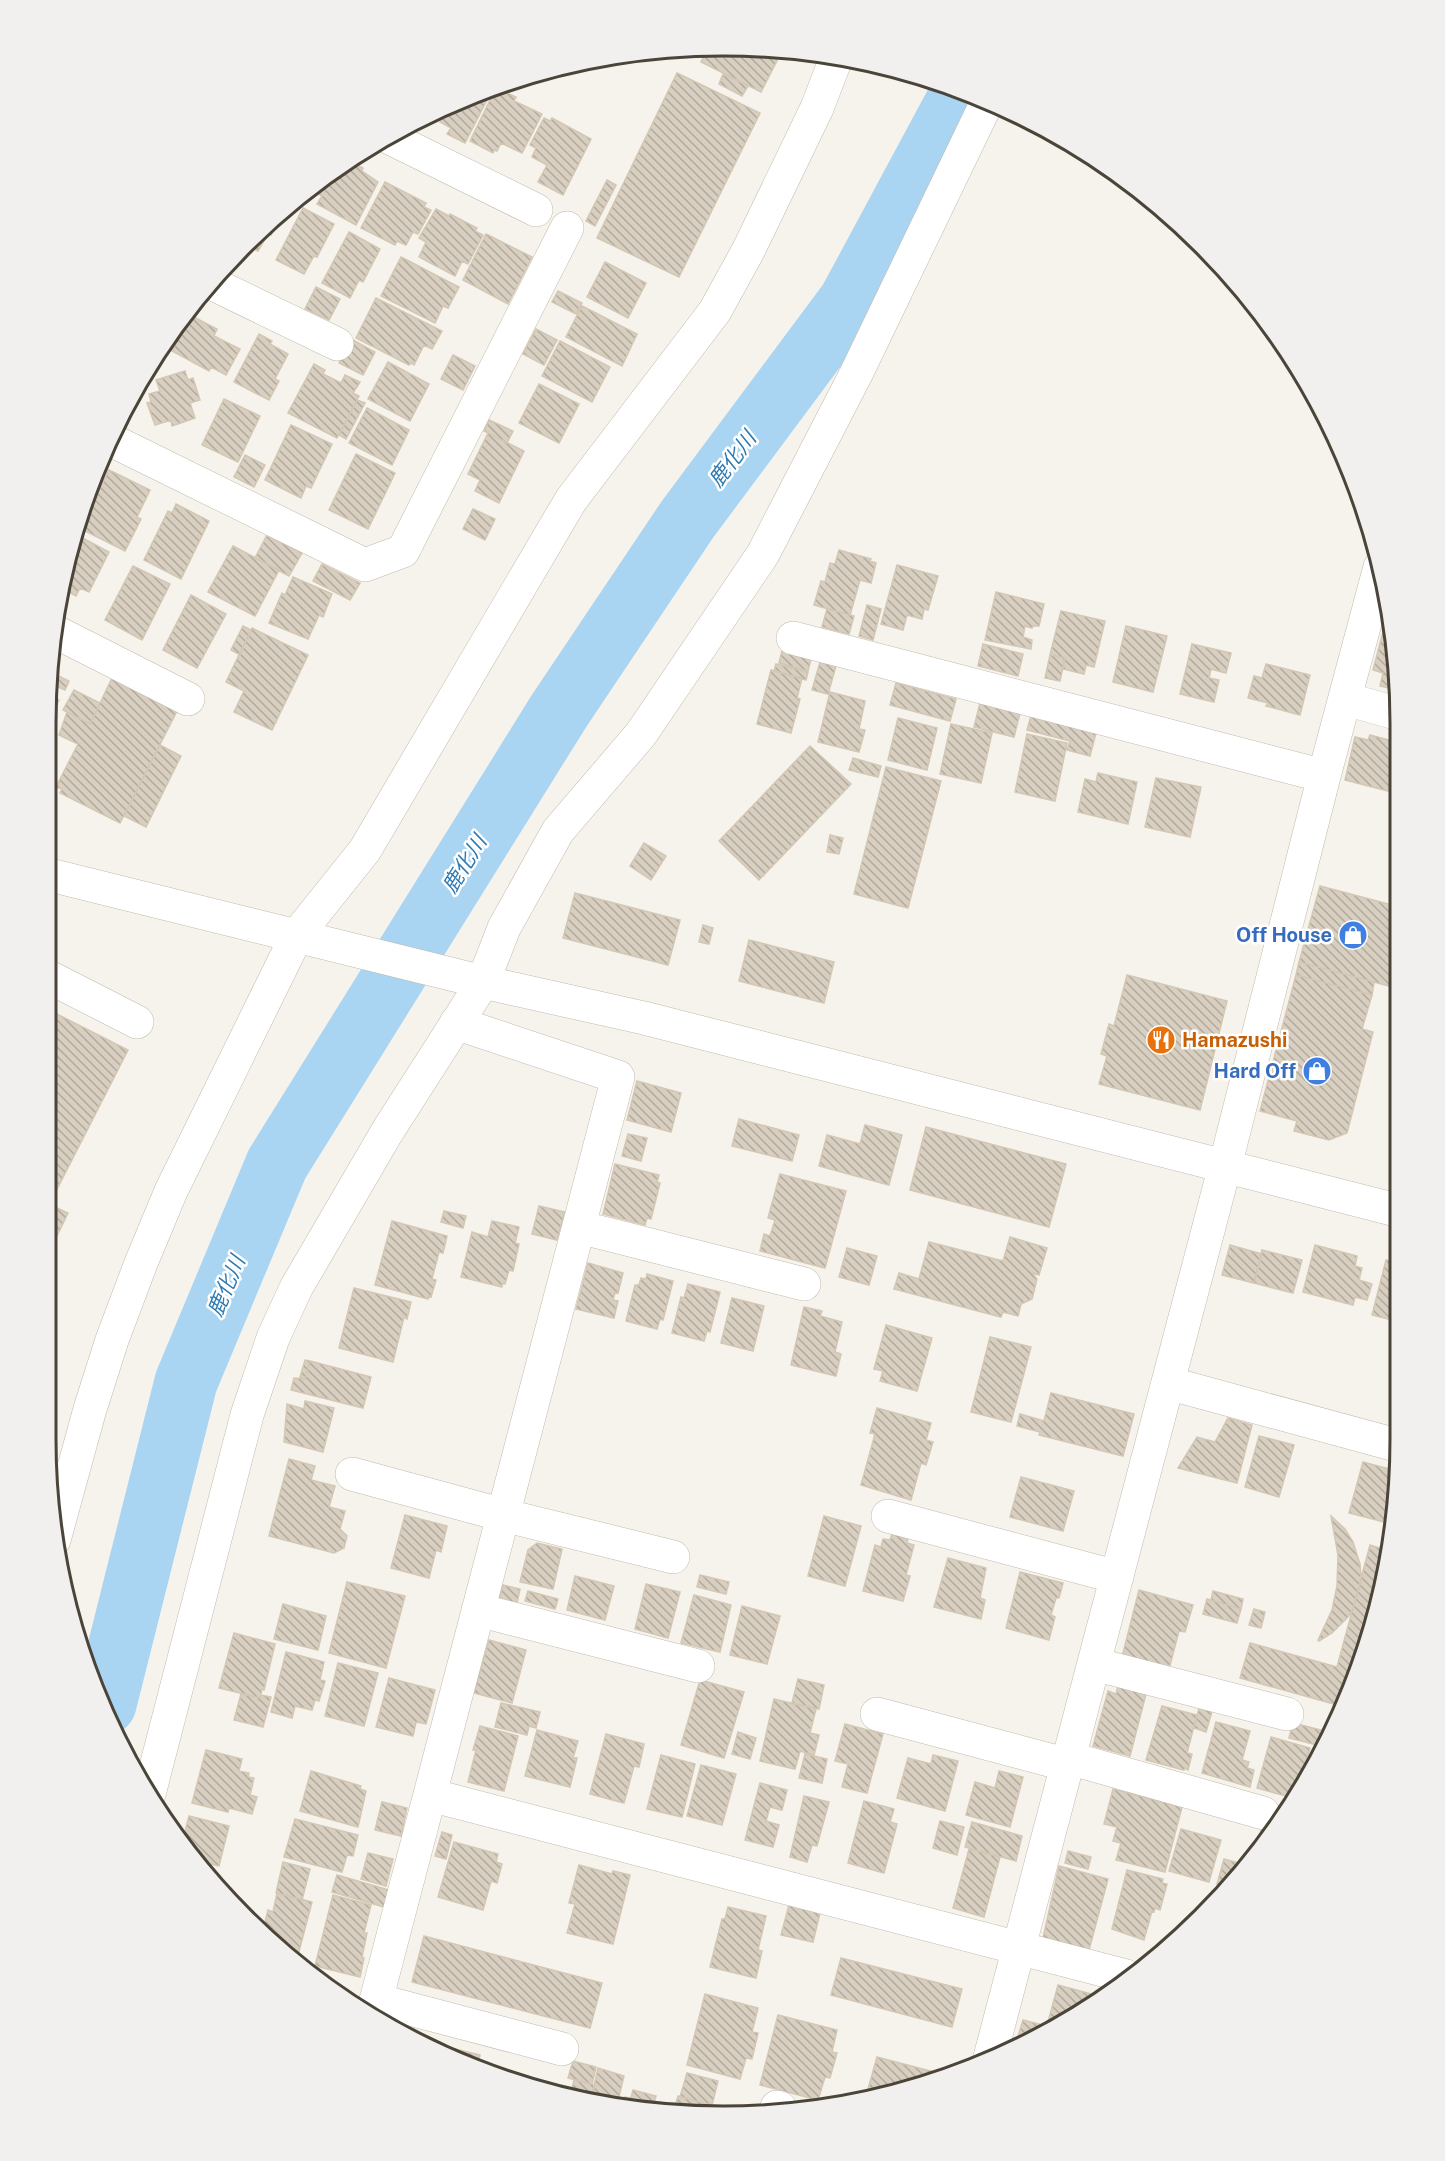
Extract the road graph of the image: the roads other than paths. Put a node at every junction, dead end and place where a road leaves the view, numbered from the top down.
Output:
1 (834, 65) edge
2 (984, 109) edge
3 (396, 141) edge
4 (536, 210) dead end
5 (567, 228) dead end
6 (218, 286) edge
7 (337, 344) dead end
8 (117, 442) edge
9 (1375, 585) edge
10 (61, 635) edge
11 (793, 638) dead end
12 (188, 699) dead end
13 (1346, 699) junction
14 (1390, 711) edge
15 (1324, 776) junction
16 (56, 876) edge
17 (297, 935) junction
18 (477, 979) junction
19 (56, 981) edge
20 (137, 1022) dead end
21 (456, 1023) junction
22 (1225, 1167) junction
23 (1390, 1208) edge
24 (579, 1227) junction
25 (804, 1284) dead end
26 (1168, 1383) junction
27 (1390, 1443) edge
28 (352, 1474) dead end
29 (503, 1515) junction
30 (888, 1515) dead end
31 (60, 1517) edge
32 (673, 1557) dead end
33 (1117, 1577) junction
34 (478, 1610) junction
35 (1094, 1664) junction
36 (698, 1666) dead end
37 (877, 1714) dead end
38 (1287, 1714) dead end
39 (1069, 1762) junction
40 (152, 1783) edge
41 (430, 1795) junction
42 (1263, 1813) dead end
43 (1020, 1948) junction
44 (1120, 1974) edge
45 (375, 2006) edge
46 (562, 2049) dead end
47 (992, 2049) edge

1 - 17 street
2 - 18 street
3 - 4 street
5 - 8 street
6 - 7 street
9 - 13 street
10 - 12 street
11 - 15 street
13 - 14 street
13 - 15 street
15 - 22 street
16 - 17 street
17 - 18 street
17 - 31 street
18 - 21 street
18 - 22 street
19 - 20 street
21 - 24 street
21 - 40 street
22 - 23 street
22 - 26 street
24 - 25 street
24 - 29 street
26 - 27 street
26 - 33 street
28 - 29 street
29 - 32 street
29 - 34 street
30 - 33 street
33 - 35 street
34 - 36 street
34 - 41 street
35 - 38 street
35 - 39 street
37 - 39 street
39 - 42 street
39 - 43 street
41 - 43 street
41 - 45 street
43 - 44 street
43 - 47 street
45 - 46 street

